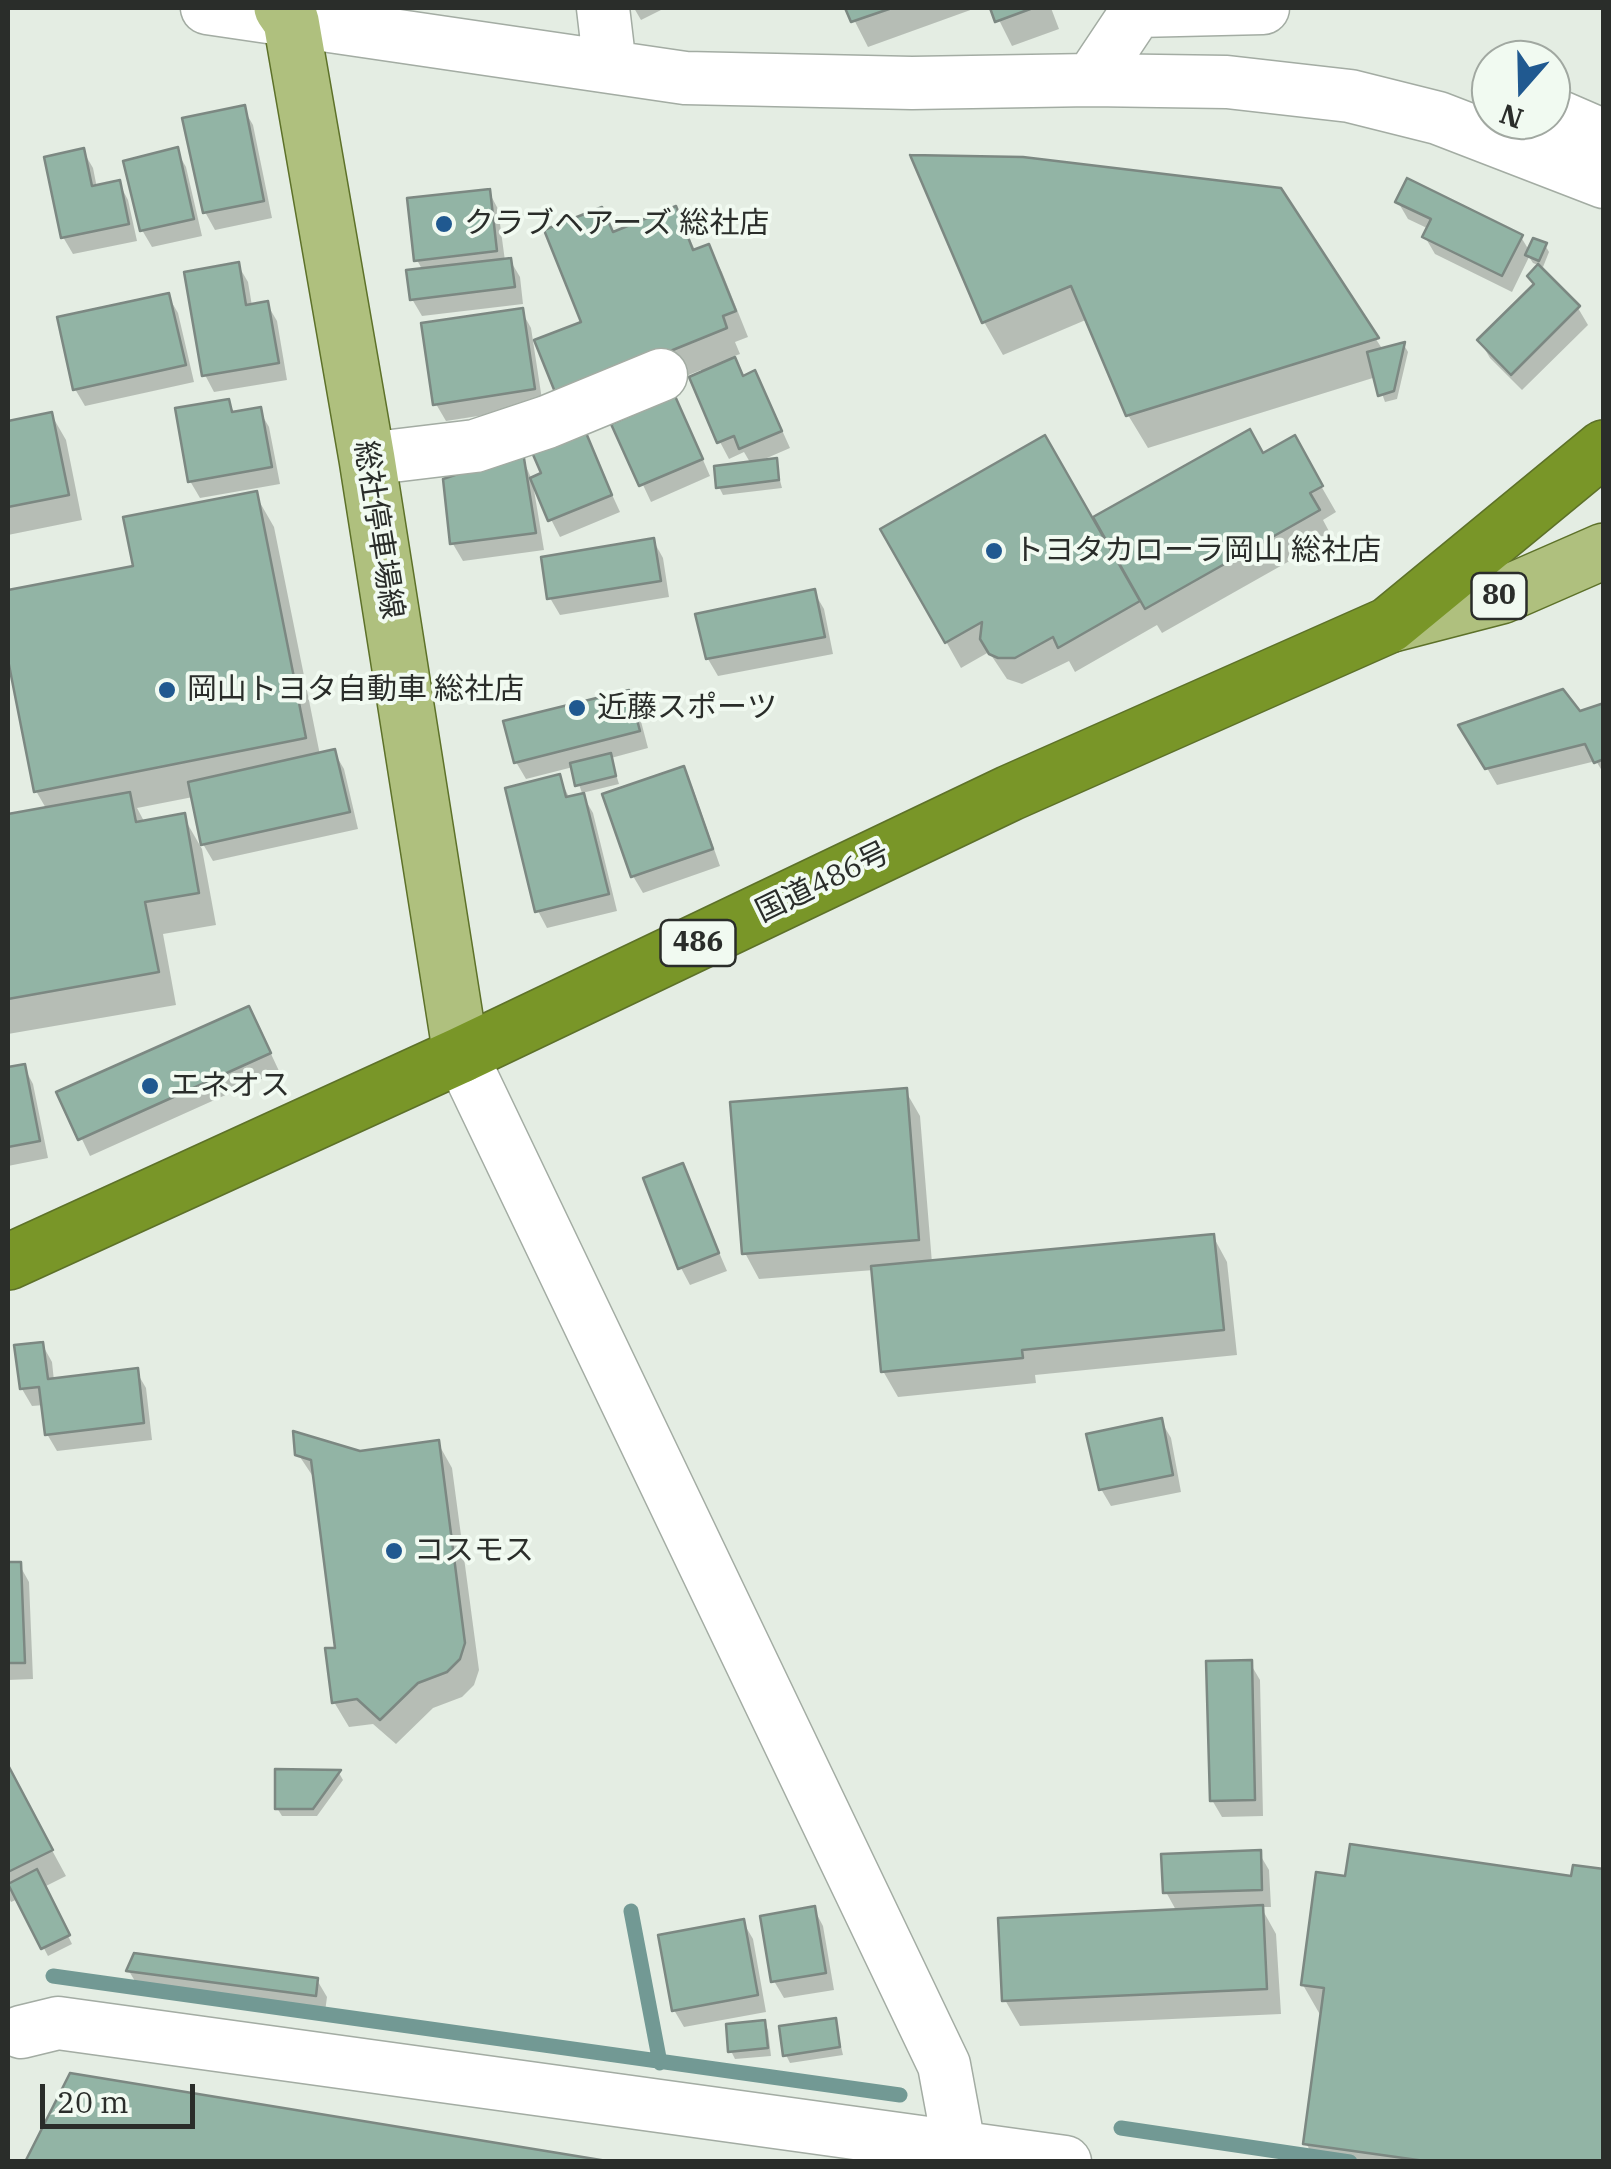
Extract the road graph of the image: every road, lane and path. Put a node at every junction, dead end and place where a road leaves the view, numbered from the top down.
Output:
1 (207, 8) edge
2 (603, 8) edge
3 (1263, 8) edge
4 (287, 14) edge
5 (610, 67) junction
6 (1091, 80) junction
7 (1471, 107) edge
8 (1438, 118) junction
9 (1571, 138) edge
10 (1599, 172) edge
11 (661, 374) dead end
12 (1604, 418) edge
13 (1604, 448) edge
14 (367, 459) junction
15 (1552, 494) junction
16 (1604, 551) edge
17 (1389, 625) junction
18 (461, 1055) junction
19 (8, 1262) edge
20 (12, 2040) edge
21 (957, 2154) edge
22 (1065, 2162) edge

1 - 4 street
2 - 5 street
3 - 6 street
4 - 5 street
4 - 14 main road, 総社停車場線
5 - 6 street
6 - 8 street
7 - 8 street
8 - 10 street
9 - 10 street
11 - 14 street
12 - 15 street
13 - 15 highway, 国道486号 / 486
14 - 18 main road, 総社停車場線
15 - 17 highway, 国道486号 / 486
16 - 17 main road, 80
17 - 18 highway, 国道486号 / 486
18 - 19 highway, 国道486号 / 486
18 - 21 street
20 - 21 street
21 - 22 street

